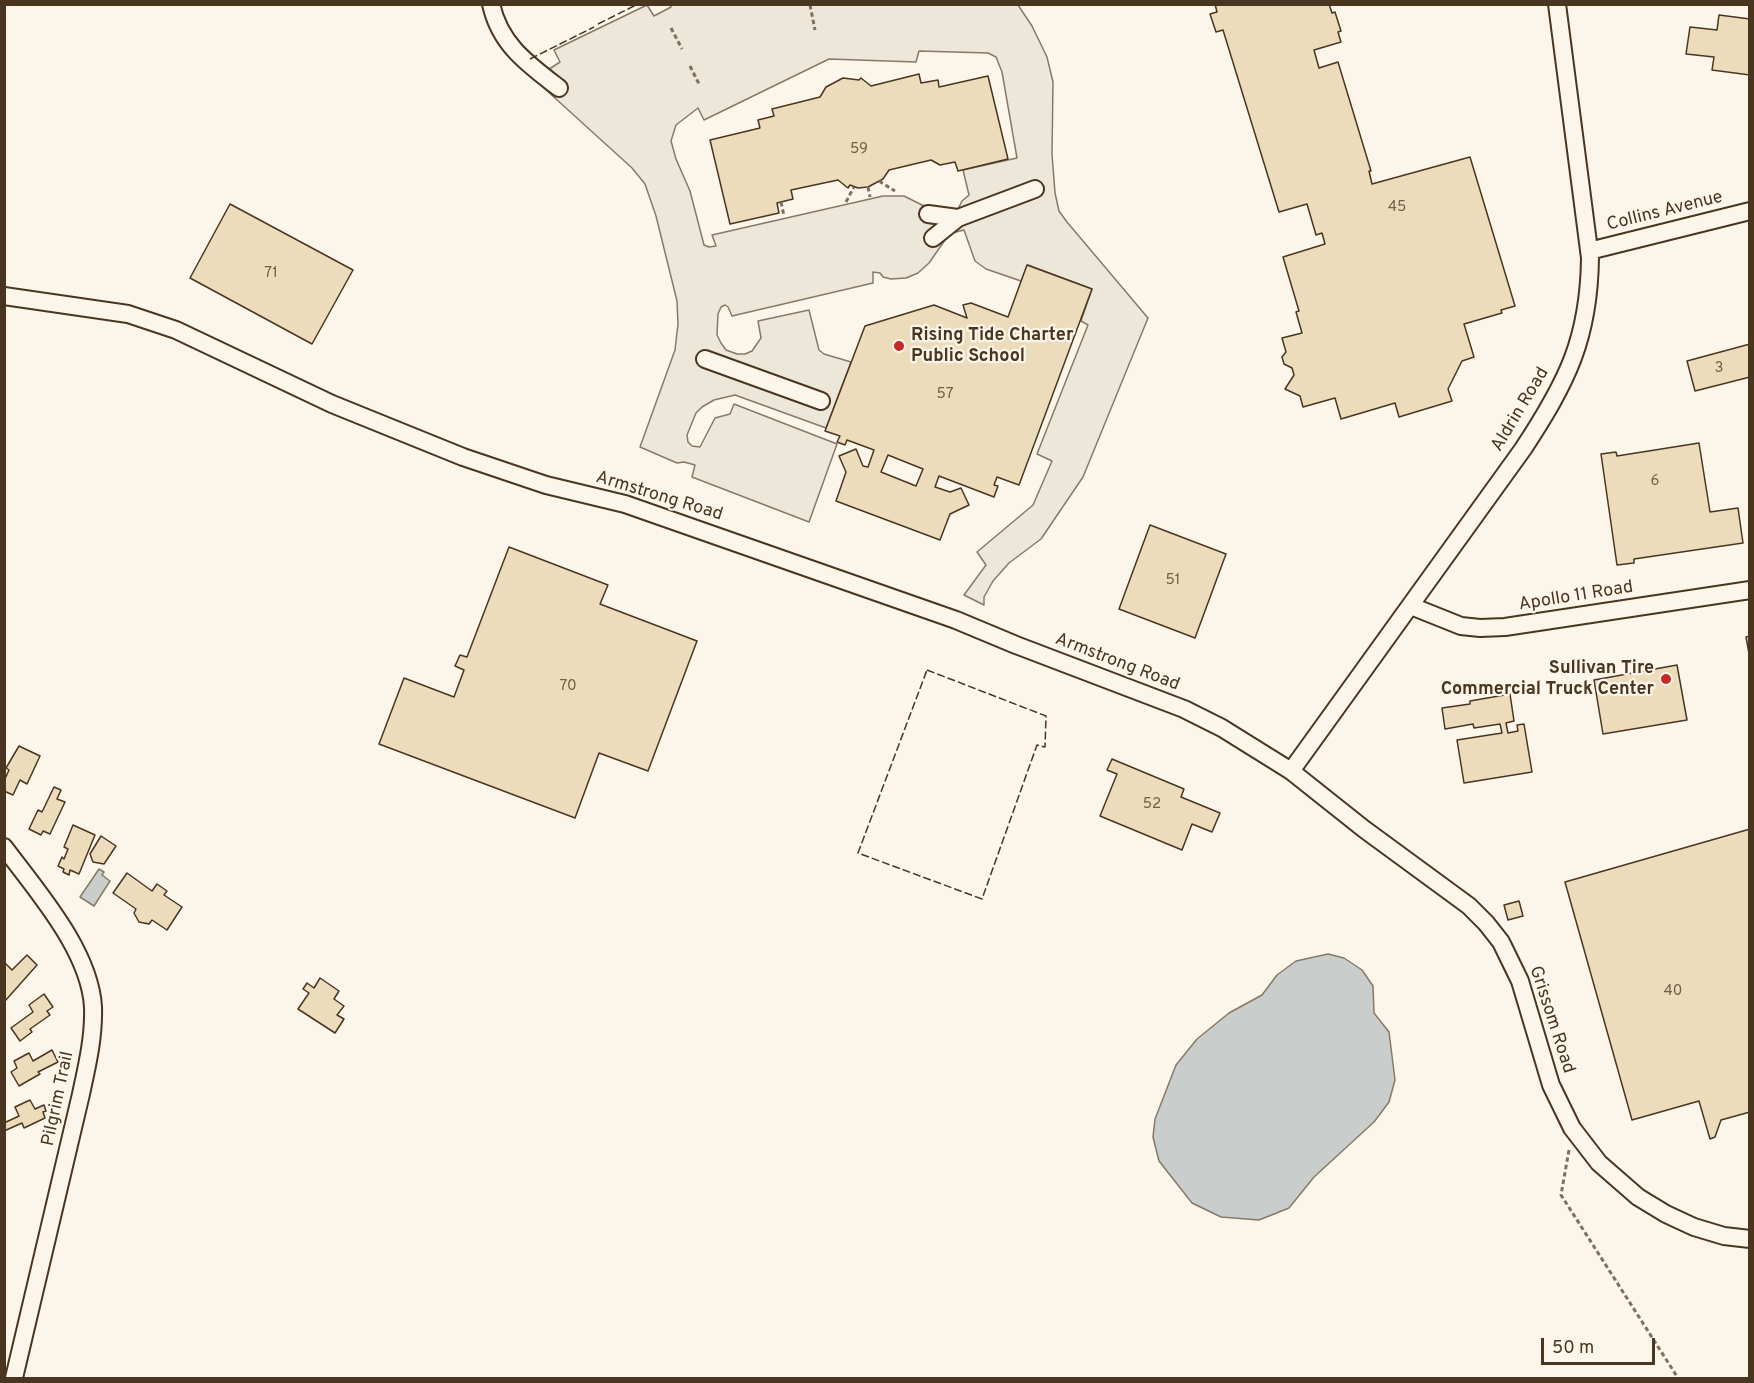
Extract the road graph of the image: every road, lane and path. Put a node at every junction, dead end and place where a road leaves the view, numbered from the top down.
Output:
1 (491, 4) edge
2 (1557, 4) edge
3 (810, 6) edge
4 (671, 28) dead end
5 (815, 30) dead end
6 (682, 49) dead end
7 (690, 66) dead end
8 (700, 86) dead end
9 (559, 88) dead end
10 (879, 181) dead end
11 (854, 187) dead end
12 (868, 187) dead end
13 (1035, 189) dead end
14 (895, 191) dead end
15 (870, 197) dead end
16 (781, 202) dead end
17 (846, 202) dead end
18 (1749, 211) edge
19 (928, 214) dead end
20 (784, 216) dead end
21 (958, 219) junction
22 (933, 238) dead end
23 (1589, 251) junction
24 (4, 296) edge
25 (705, 359) dead end
26 (821, 401) dead end
27 (1749, 590) edge
28 (1411, 606) junction
29 (1291, 771) junction
30 (4, 847) edge
31 (1572, 1128) junction
32 (1749, 1239) edge
33 (14, 1378) edge
34 (1678, 1378) edge

1 - 9 street
2 - 23 street, Aldrin Road
3 - 5 path
4 - 6 path
7 - 8 path
10 - 14 path
11 - 17 path
12 - 15 path
13 - 21 street
16 - 20 path
18 - 23 street, Collins Avenue
19 - 21 street
21 - 22 street
23 - 28 street, Aldrin Road
24 - 29 street, Armstrong Road
25 - 26 street
27 - 28 street, Apollo 11 Road
28 - 29 street, Aldrin Road
29 - 31 street, Grissom Road
30 - 33 street, Pilgrim Trail
31 - 32 street, Grissom Road
31 - 34 path

